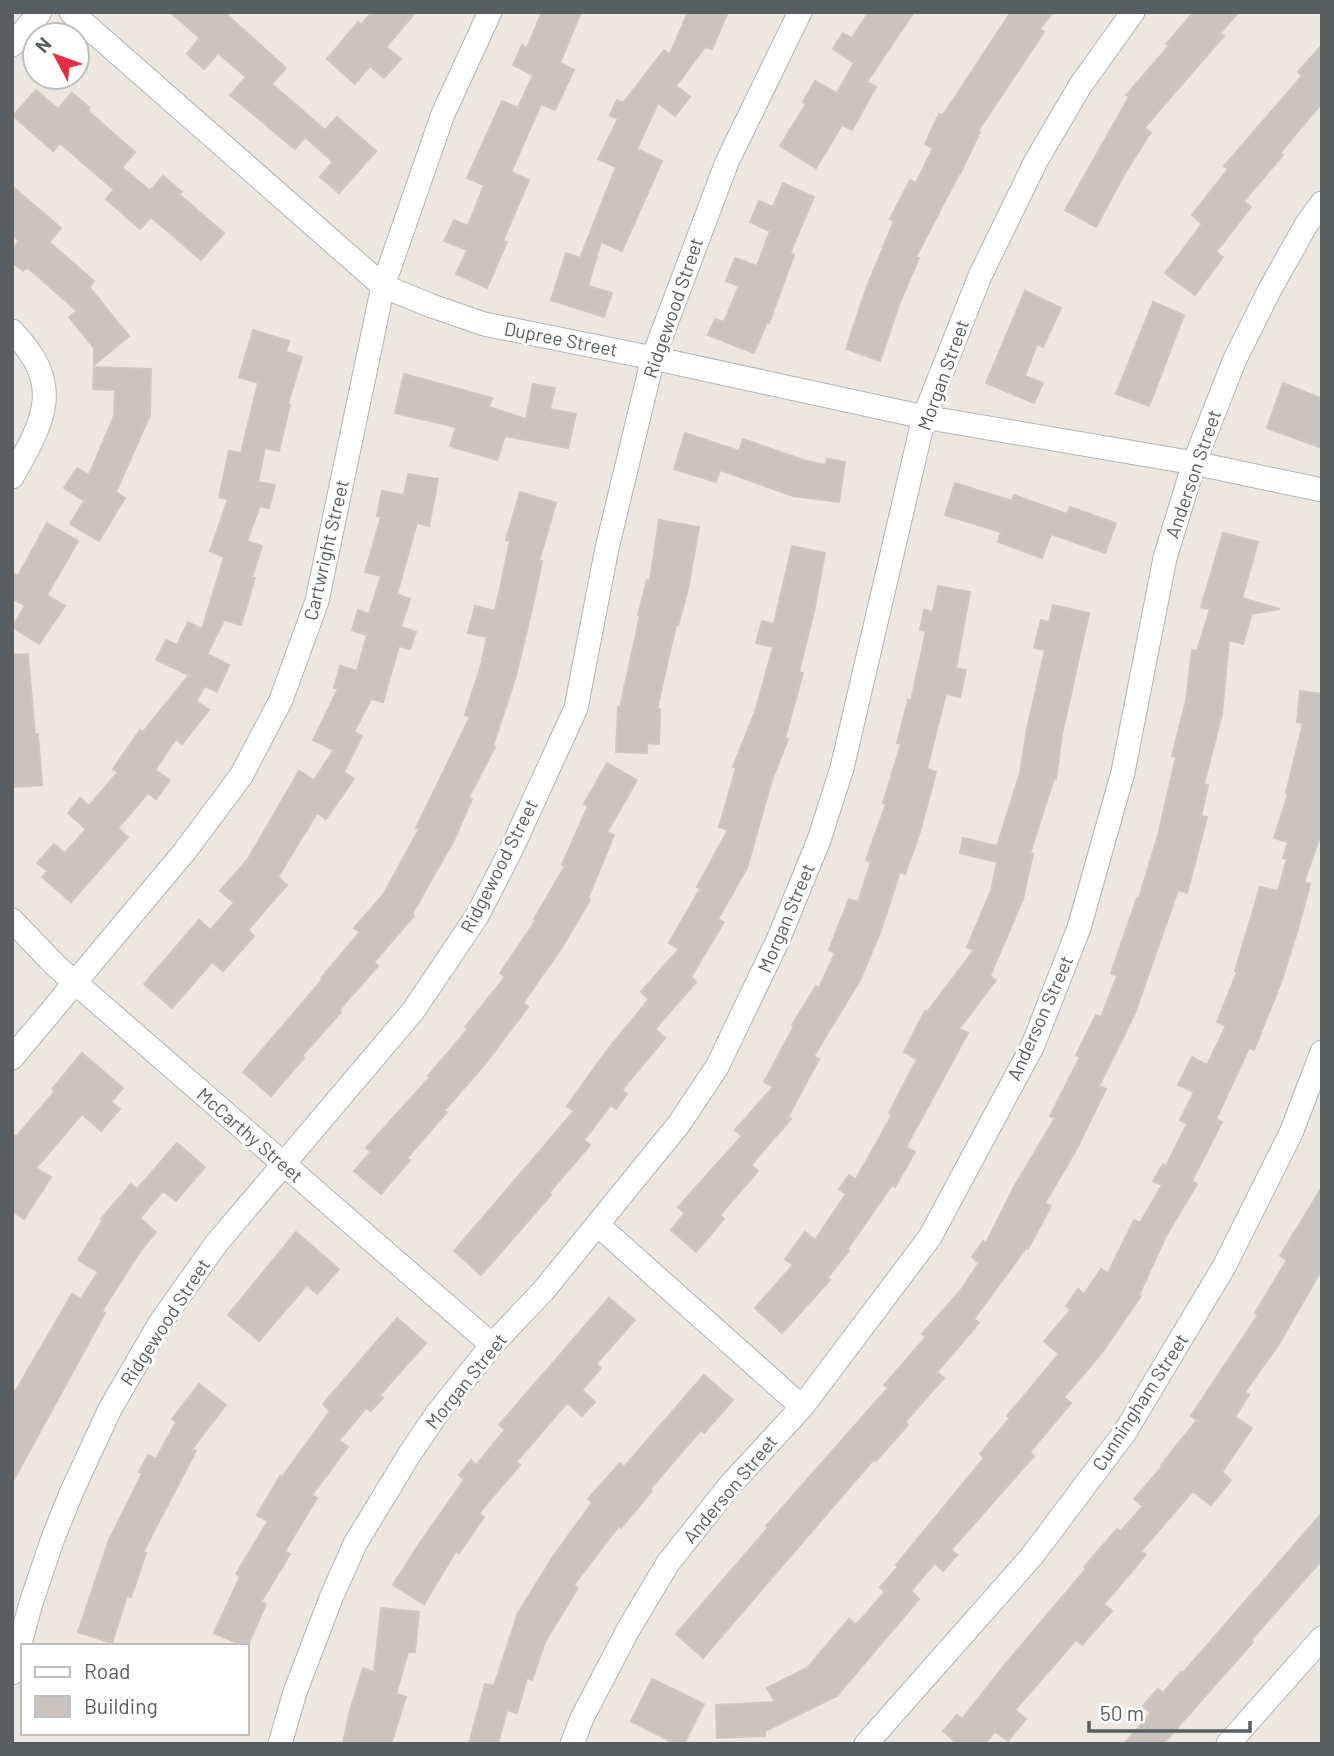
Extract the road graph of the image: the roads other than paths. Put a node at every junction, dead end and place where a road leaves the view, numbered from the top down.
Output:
1 (40, 12) edge
2 (71, 12) edge
3 (490, 12) edge
4 (800, 12) edge
5 (1133, 12) edge
6 (12, 45) edge
7 (1322, 202) edge
8 (383, 286) junction
9 (12, 331) edge
10 (653, 358) junction
11 (924, 417) junction
12 (1194, 463) junction
13 (12, 477) edge
14 (1322, 490) edge
15 (12, 920) edge
16 (75, 982) junction
17 (1322, 1052) edge
18 (12, 1058) edge
19 (283, 1164) junction
20 (597, 1225) junction
21 (492, 1346) junction
22 (802, 1407) junction
23 (1322, 1638) edge
24 (12, 1673) edge
25 (280, 1744) edge
26 (572, 1744) edge
27 (866, 1744) edge
28 (1228, 1744) edge

1 - 6 street
2 - 8 street, Dupree Street
3 - 8 street, Cartwright Street
4 - 10 street, Ridgewood Street
5 - 11 street, Morgan Street
7 - 12 street, Anderson Street
8 - 10 street, Dupree Street
8 - 16 street, Cartwright Street
9 - 13 street
10 - 11 street, Dupree Street
10 - 19 street, Ridgewood Street
11 - 12 street, Dupree Street
11 - 20 street, Morgan Street
12 - 14 street
12 - 22 street, Anderson Street
15 - 16 street, McCarthy Street
16 - 18 street, Cartwright Street
16 - 19 street, McCarthy Street
17 - 27 street, Cunningham Street
19 - 21 street, McCarthy Street
19 - 24 street, Ridgewood Street
20 - 21 street, Morgan Street
20 - 22 street
21 - 25 street, Morgan Street
22 - 26 street, Anderson Street
23 - 28 street

